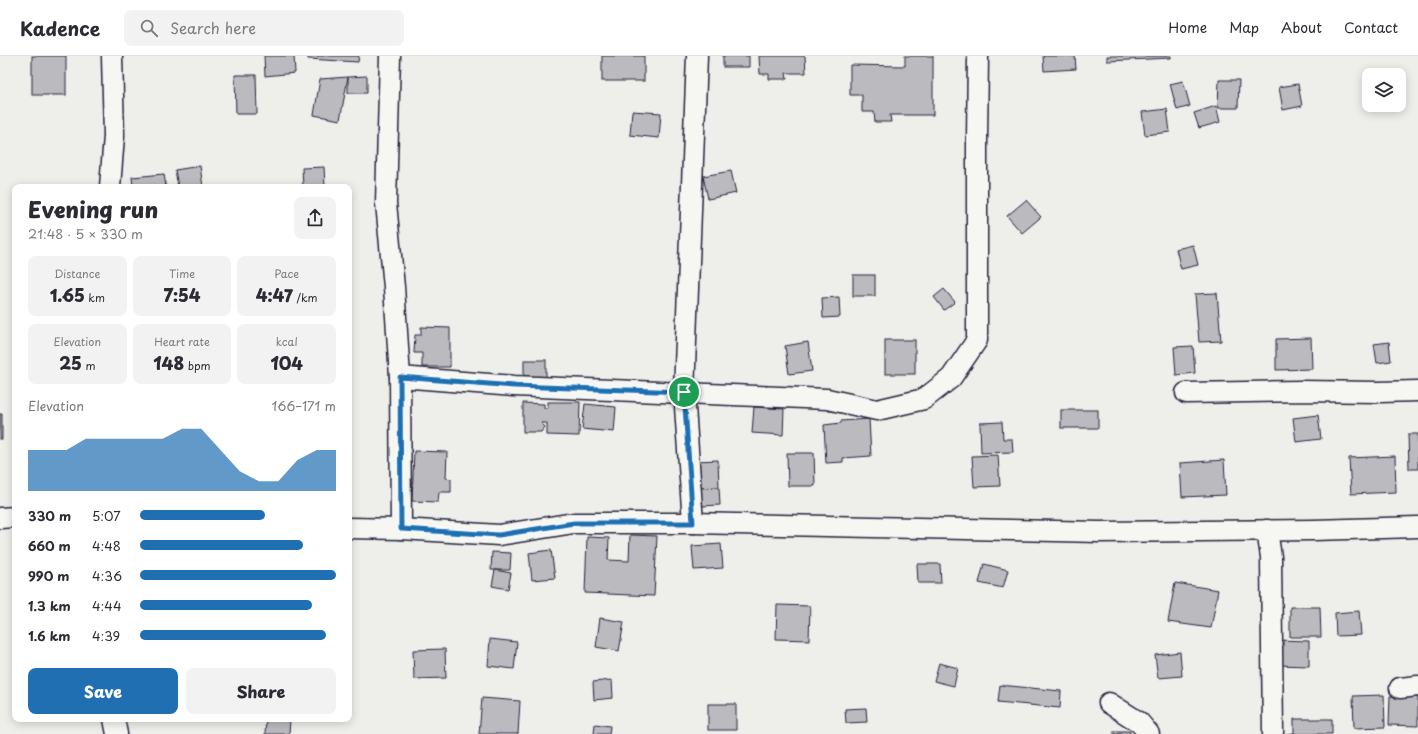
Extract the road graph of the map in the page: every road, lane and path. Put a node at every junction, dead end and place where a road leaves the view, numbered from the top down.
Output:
1 (112, 56) edge
2 (390, 56) edge
3 (697, 56) edge
4 (978, 56) edge
5 (110, 184) edge
6 (400, 377) junction
7 (1418, 391) edge
8 (684, 392) junction
9 (1186, 393) dead end
10 (12, 517) edge
11 (0, 518) edge
12 (693, 523) junction
13 (1418, 527) edge
14 (352, 528) edge
15 (401, 529) junction
16 (1266, 530) junction
17 (1109, 703) dead end
18 (115, 722) edge
19 (117, 734) edge
20 (1149, 734) edge
21 (1273, 734) edge

1 - 5 street
2 - 6 street
3 - 8 street
4 - 8 street
6 - 8 street
6 - 15 street
7 - 9 street
8 - 12 street
10 - 11 street
12 - 15 street
12 - 16 street
13 - 16 street
14 - 15 street
16 - 21 street
17 - 20 street
18 - 19 street

